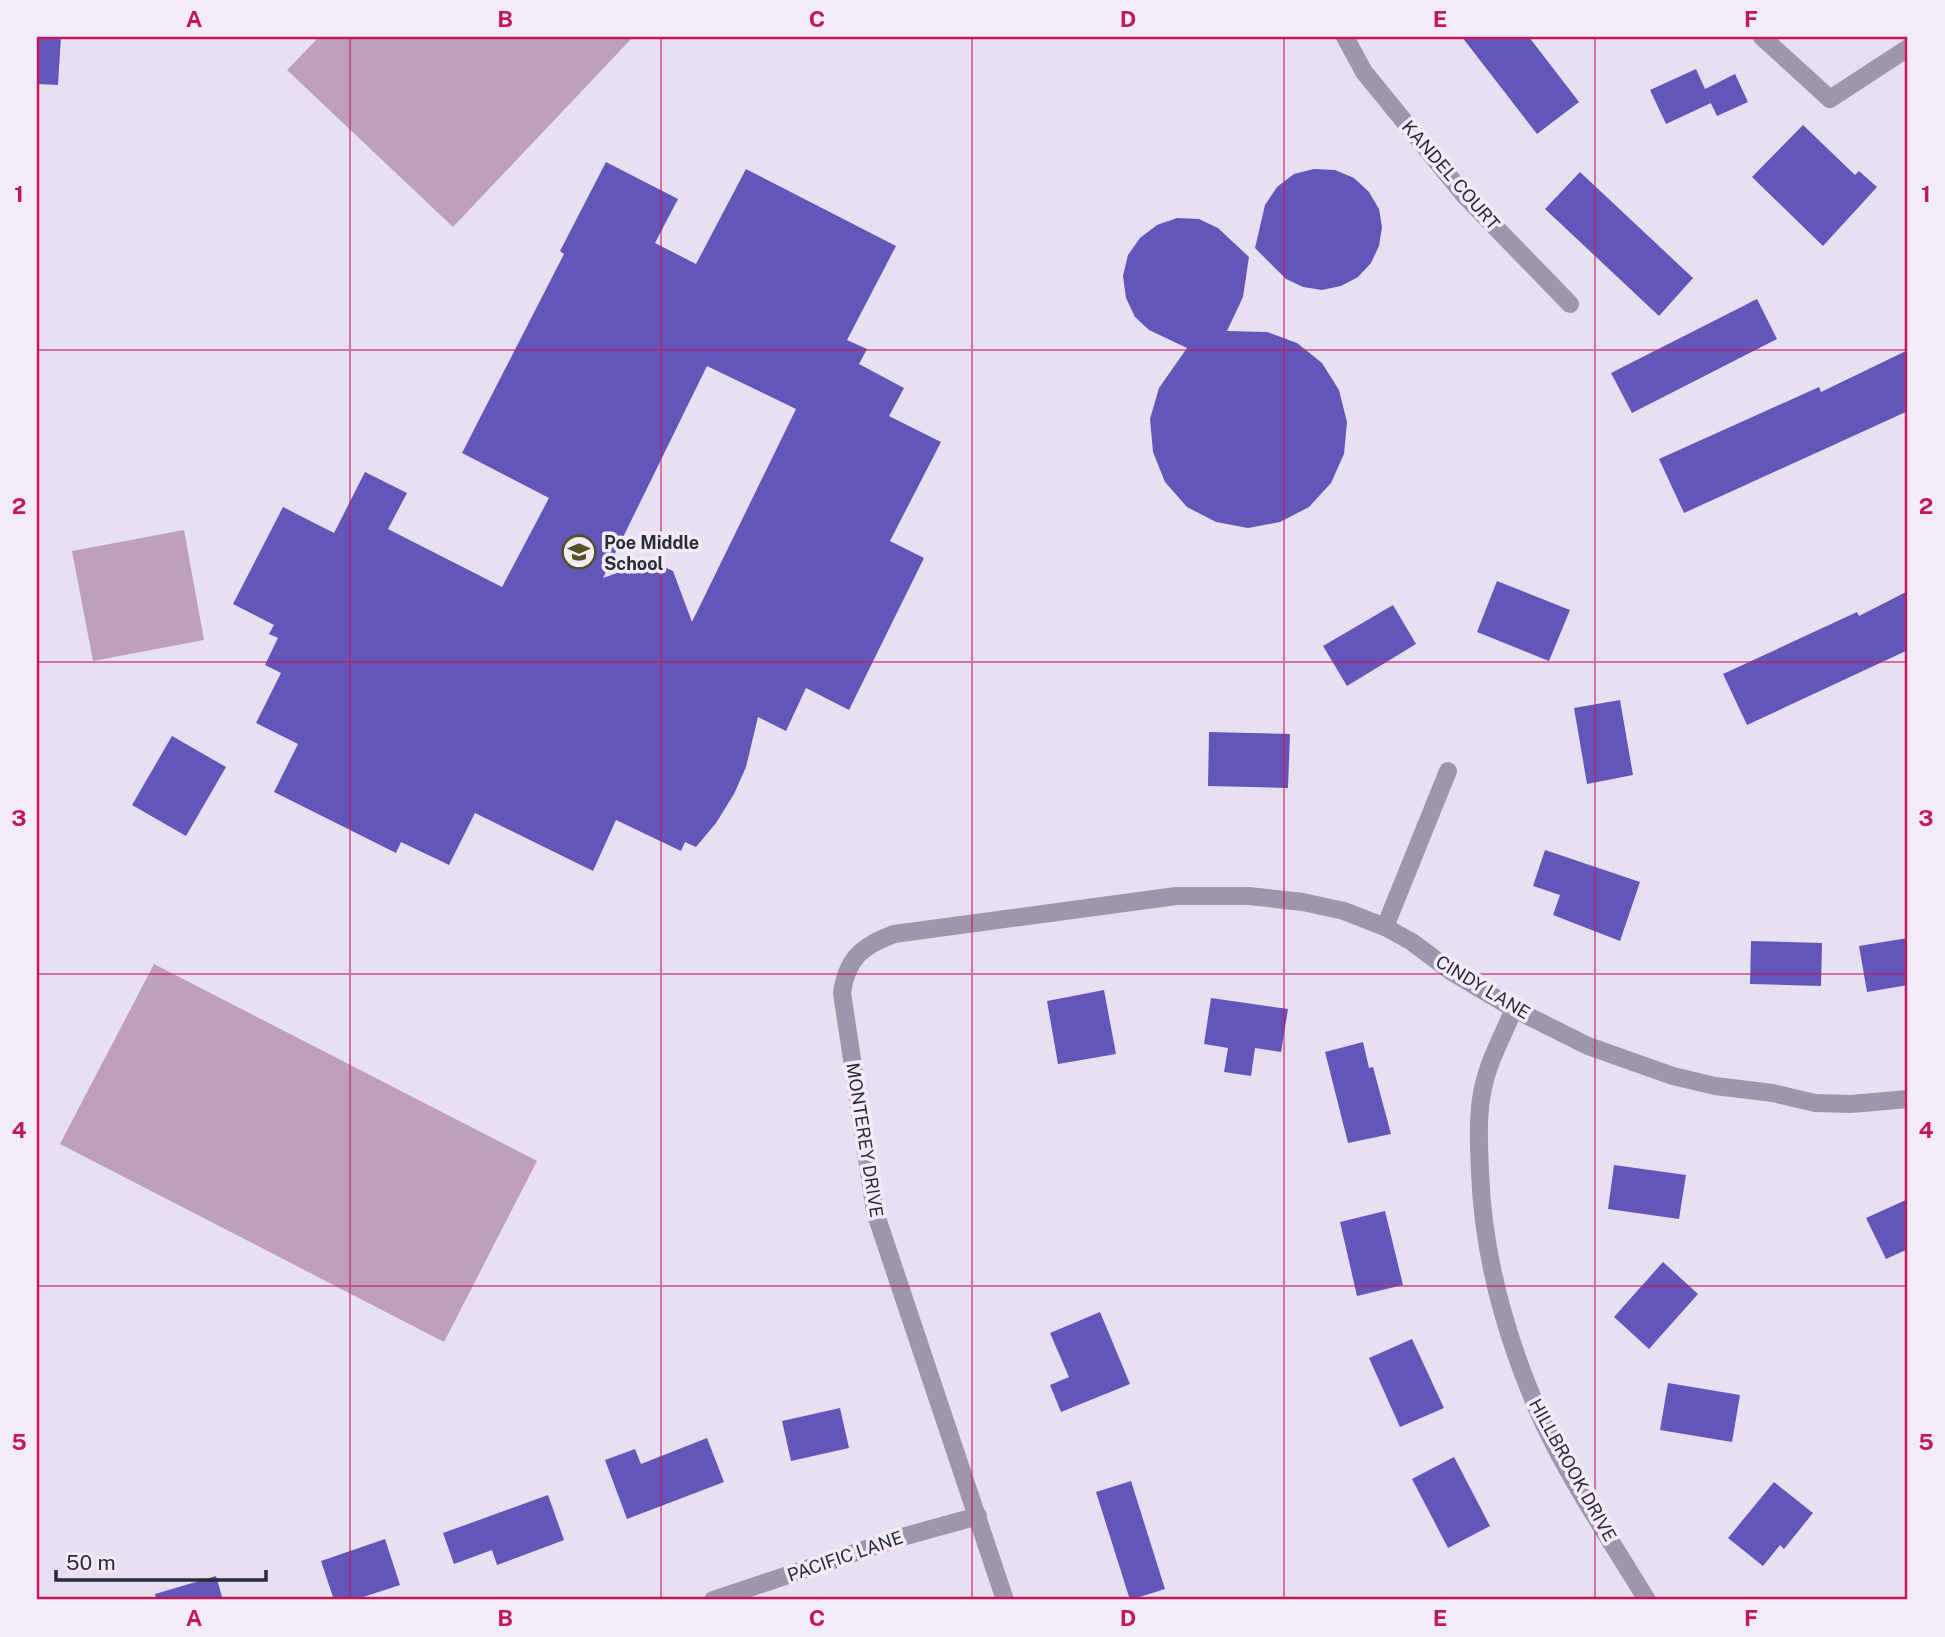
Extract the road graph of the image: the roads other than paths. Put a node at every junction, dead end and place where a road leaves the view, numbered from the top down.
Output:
1 (1345, 37) edge
2 (1762, 37) edge
3 (1908, 48) edge
4 (1570, 304) dead end
5 (1448, 771) dead end
6 (1057, 910) joint
7 (1385, 927) junction
8 (1514, 1009) junction
9 (1908, 1099) edge
10 (978, 1516) junction
11 (713, 1600) edge
12 (1006, 1600) edge
13 (1647, 1600) edge

1 - 4 street, KANDEL COURT
2 - 3 street
5 - 7 street
6 - 7 street, CINDY LANE
6 - 10 street, MONTEREY DRIVE
7 - 8 street, CINDY LANE
8 - 9 street, CINDY LANE
8 - 13 street, HILLBROOK DRIVE
10 - 11 street, PACIFIC LANE
10 - 12 street, MONTEREY DRIVE

